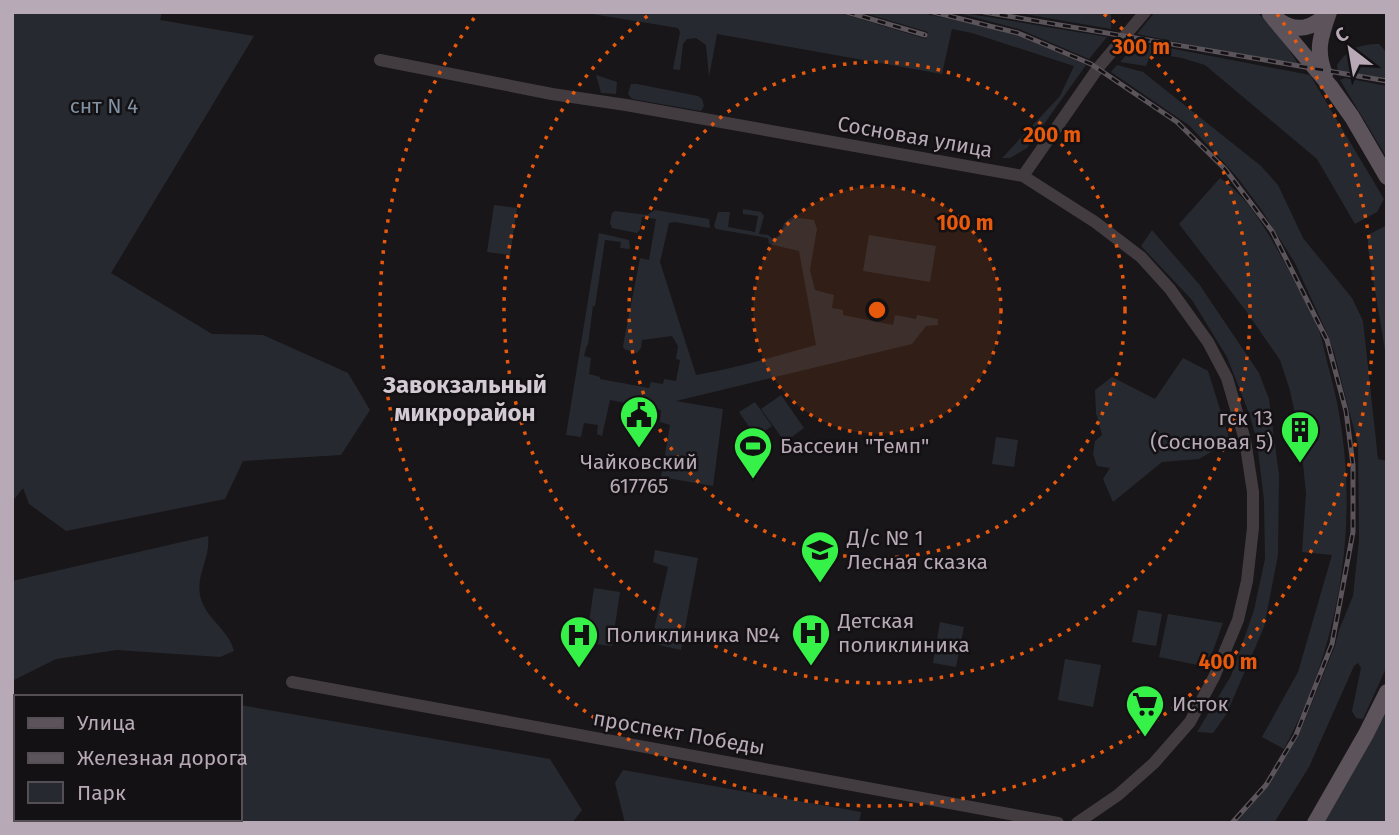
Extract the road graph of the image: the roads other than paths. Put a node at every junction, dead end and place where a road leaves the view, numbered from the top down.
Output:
1 (1145, 12) edge
2 (1329, 12) edge
3 (1269, 13) edge
4 (380, 60) dead end
5 (1330, 86) junction
6 (1386, 173) edge
7 (1023, 176) junction
8 (292, 682) dead end
9 (1387, 692) edge
10 (1058, 823) edge
11 (1077, 823) edge
12 (1315, 823) edge

1 - 7 street
2 - 3 main road
2 - 5 main road
3 - 5 main road
4 - 7 street, Сосновая улица
5 - 6 main road
7 - 11 street, Сосновая улица
8 - 10 street, проспект Победы
9 - 12 main road

